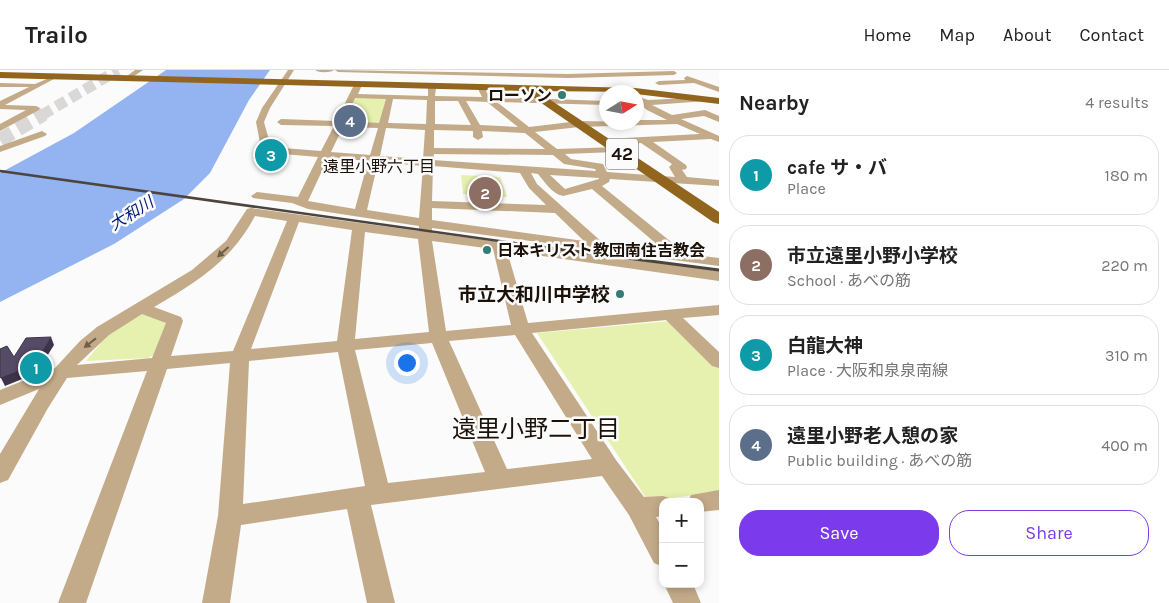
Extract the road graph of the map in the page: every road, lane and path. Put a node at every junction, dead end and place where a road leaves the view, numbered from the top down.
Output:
1 (291, 70) edge
2 (318, 70) edge
3 (331, 70) edge
4 (338, 70) edge
5 (343, 70) edge
6 (364, 70) edge
7 (579, 70) edge
8 (664, 70) edge
9 (414, 71) edge
10 (433, 71) edge
11 (460, 72) edge
12 (487, 72) edge
13 (698, 72) dead end
14 (533, 73) edge
15 (0, 75) edge
16 (134, 75) edge
17 (680, 75) junction
18 (592, 76) junction
19 (710, 78) dead end
20 (281, 81) junction
21 (698, 82) junction
22 (719, 82) edge
23 (641, 83) dead end
24 (650, 83) dead end
25 (0, 85) edge
26 (38, 85) junction
27 (432, 85) junction
28 (612, 85) edge
29 (627, 85) edge
30 (628, 85) edge
31 (480, 86) junction
32 (525, 87) junction
33 (599, 87) edge
34 (644, 90) edge
35 (719, 90) edge
36 (644, 93) edge
37 (352, 96) junction
38 (390, 97) junction
39 (432, 98) junction
40 (461, 99) junction
41 (489, 100) junction
42 (719, 100) edge
43 (546, 102) junction
44 (644, 103) edge
45 (0, 105) edge
46 (599, 105) edge
47 (644, 105) edge
48 (705, 106) junction
49 (719, 112) edge
50 (672, 118) junction
51 (719, 118) edge
52 (0, 121) edge
53 (13, 121) junction
54 (281, 122) dead end
55 (644, 123) edge
56 (648, 123) junction
57 (339, 124) junction
58 (579, 124) junction
59 (599, 124) edge
60 (384, 125) junction
61 (430, 127) junction
62 (0, 128) edge
63 (477, 128) junction
64 (527, 130) junction
65 (42, 134) tunnel mouth
66 (715, 137) edge
67 (673, 139) junction
68 (644, 140) junction
69 (610, 145) junction
70 (0, 149) edge
71 (429, 151) junction
72 (481, 151) junction
73 (554, 152) junction
74 (684, 152) dead end
75 (666, 154) junction
76 (324, 156) junction
77 (374, 159) junction
78 (428, 163) junction
79 (523, 169) junction
80 (541, 170) junction
81 (604, 175) junction
82 (660, 179) junction
83 (683, 180) junction
84 (594, 185) junction
85 (717, 185) edge
86 (257, 196) dead end
87 (426, 204) junction
88 (488, 206) junction
89 (558, 209) junction
90 (298, 210) junction
91 (719, 219) edge
92 (360, 220) junction
93 (425, 230) junction
94 (496, 240) junction
95 (598, 247) junction
96 (682, 258) junction
97 (719, 262) edge
98 (719, 276) edge
99 (142, 308) junction
100 (719, 310) edge
101 (670, 315) junction
102 (521, 330) junction
103 (438, 337) junction
104 (345, 344) junction
105 (240, 355) junction
106 (719, 362) edge
107 (160, 363) junction
108 (59, 373) junction
109 (0, 398) edge
110 (608, 466) junction
111 (0, 474) edge
112 (500, 479) junction
113 (368, 496) junction
114 (719, 500) edge
115 (704, 502) edge
116 (659, 506) edge
117 (638, 508) junction
118 (230, 516) junction
119 (659, 547) edge
120 (680, 588) edge
121 (72, 603) edge
122 (216, 603) edge
123 (381, 603) edge
124 (687, 603) edge

1 - 20 street
2 - 3 street
4 - 5 street
5 - 6 street
6 - 9 street
6 - 37 street
7 - 18 street
8 - 17 street
9 - 10 street
10 - 11 street
10 - 27 street
11 - 12 street
12 - 14 street
12 - 31 street
13 - 17 street
14 - 18 street
14 - 32 main road
15 - 16 main road
15 - 26 street
16 - 20 main road
17 - 18 street
17 - 21 street
17 - 29 street
18 - 28 street
19 - 21 street
20 - 27 main road
20 - 76 street
21 - 22 street
21 - 24 street
21 - 35 street
23 - 30 street
25 - 26 street
26 - 45 street
27 - 31 main road
27 - 39 street
31 - 32 main road
31 - 41 street
32 - 33 main road
32 - 43 main road, 42
34 - 42 main road
36 - 48 main road
37 - 38 street
37 - 57 street
38 - 39 street
38 - 60 street
39 - 40 street
39 - 61 street
40 - 41 street
40 - 63 street
41 - 43 street
41 - 64 street
42 - 48 main road
43 - 46 street
43 - 58 main road, 42
44 - 48 street
45 - 53 street
47 - 50 street
48 - 49 street
48 - 50 street
48 - 51 street
50 - 56 street
50 - 66 street
52 - 53 street
53 - 62 street
54 - 57 street
55 - 56 street
56 - 67 street
57 - 60 street
57 - 76 street
58 - 59 street
58 - 64 street
58 - 69 main road, 42
60 - 61 street
60 - 77 street
61 - 63 street
61 - 71 street
63 - 64 street
63 - 72 street
64 - 73 street
65 - 70 street
66 - 67 street
67 - 68 street
68 - 69 street
68 - 75 street
69 - 73 street
69 - 82 main road, 42
71 - 72 street
71 - 78 street
72 - 73 street
73 - 81 street
74 - 75 street
75 - 83 street
76 - 77 street
76 - 90 street
77 - 78 street
77 - 92 street
78 - 79 street
78 - 87 street
79 - 80 street
79 - 89 street
80 - 81 street
80 - 84 street
81 - 82 street
81 - 84 street
82 - 83 street
82 - 91 main road, 42
83 - 85 street
84 - 96 street
86 - 90 street
87 - 88 street
87 - 93 street
88 - 89 street
88 - 94 street
89 - 95 street
90 - 92 street
90 - 92 street
90 -> 99 street
90 - 105 street
92 - 93 street
92 - 104 street
93 - 94 street
93 - 103 street
94 - 95 street
94 - 98 street
94 - 102 street
95 - 96 street
96 - 97 street
99 - 107 street
99 -> 108 street
100 - 101 street
101 - 102 street
101 - 106 street
102 - 103 street
102 - 110 street
103 - 104 street
103 - 112 street
104 - 105 street
104 - 113 street
105 - 107 street
105 - 118 street
107 - 108 street
107 - 121 street
108 - 109 street
108 - 111 street
110 - 112 street
110 - 117 street
112 - 113 street
113 - 118 street
113 - 123 street
114 - 115 street
116 - 117 street
117 - 119 street
118 - 122 street
120 - 124 street

